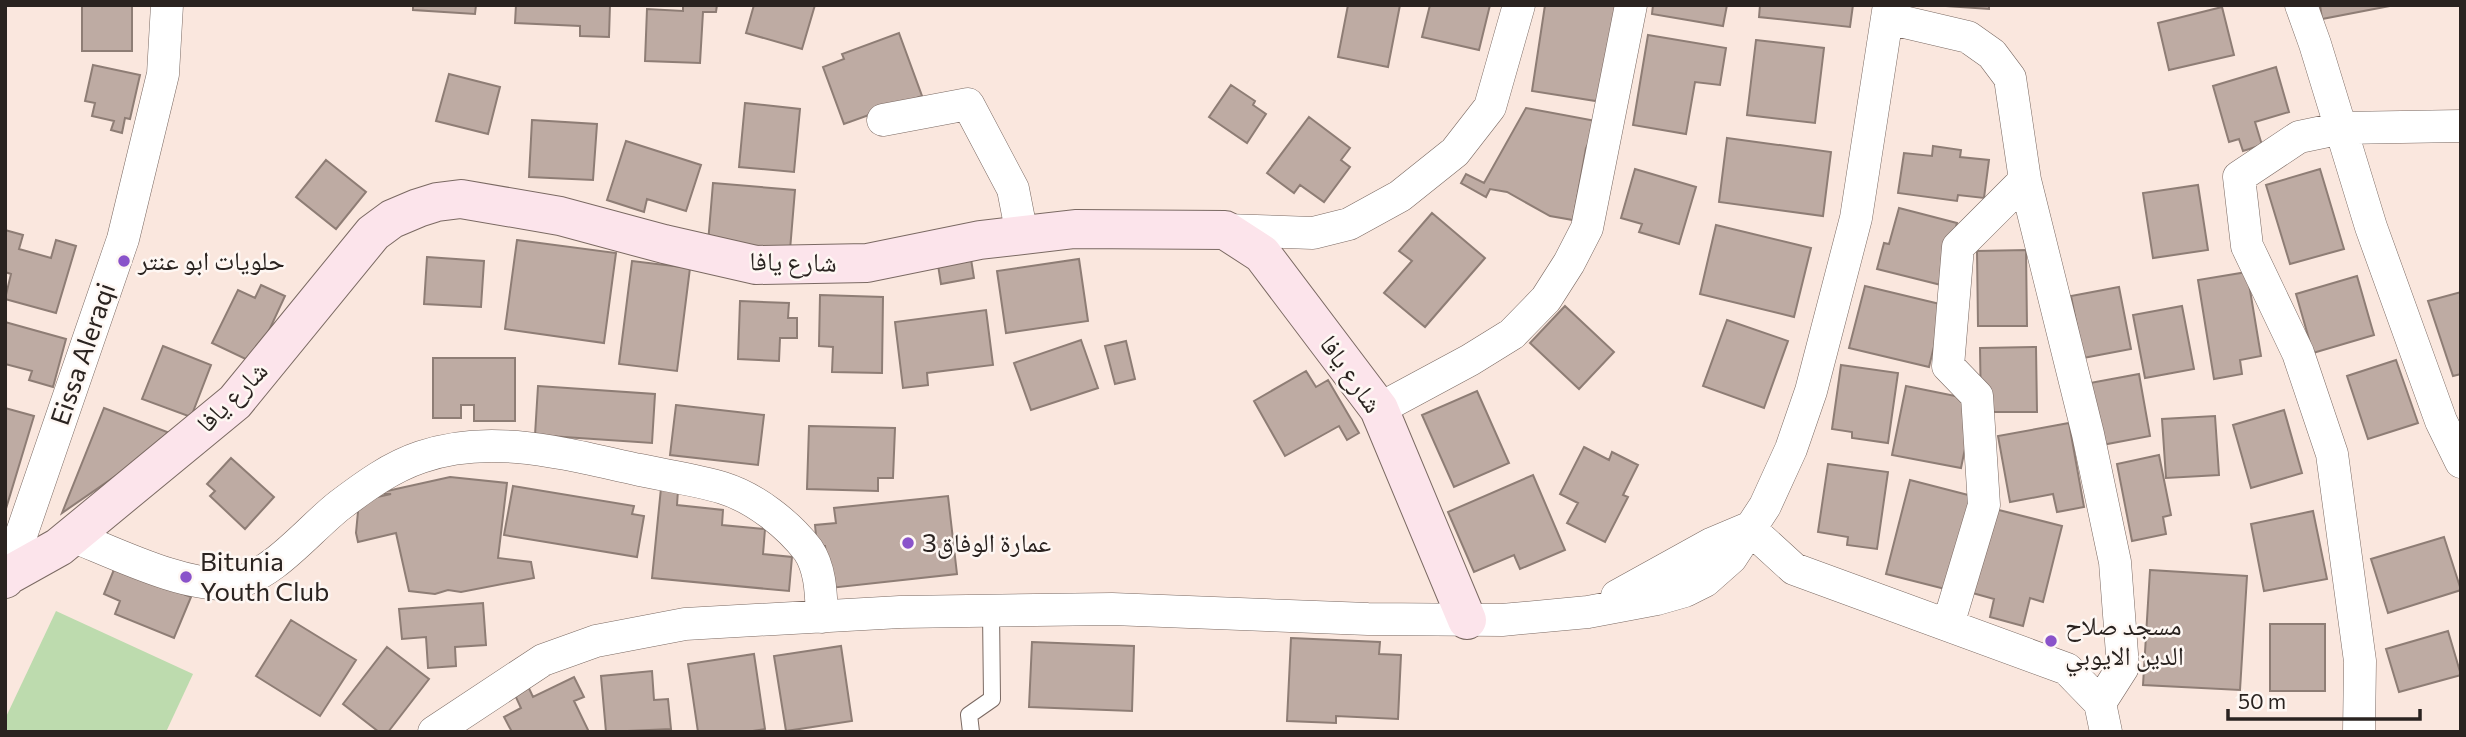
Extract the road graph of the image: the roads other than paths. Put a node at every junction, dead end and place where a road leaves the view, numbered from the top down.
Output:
1 (167, 5) edge
2 (1519, 5) edge
3 (1631, 5) edge
4 (2301, 5) edge
5 (1888, 12) edge
6 (883, 120) dead end
7 (2461, 126) edge
8 (2342, 128) junction
9 (2025, 180) junction
10 (1225, 230) junction
11 (1022, 235) junction
12 (1379, 409) junction
13 (2461, 462) edge
14 (1749, 528) junction
15 (72, 536) junction
16 (6, 578) edge
17 (991, 611) junction
18 (822, 617) junction
19 (1467, 620) junction
20 (1948, 625) junction
21 (2103, 717) edge
22 (434, 732) edge
23 (971, 732) edge
24 (2359, 732) edge

1 - 16 street, Eissa Aleraqi
2 - 10 street
3 - 12 street
4 - 8 street
5 - 9 street
5 - 14 street
6 - 11 street
7 - 8 street
8 - 13 street
8 - 24 street
9 - 20 street
9 - 21 street
10 - 11 street, شارع يافا
10 - 12 street, شارع يافا
11 - 15 street, شارع يافا
12 - 19 street, شارع يافا
14 - 19 street
14 - 20 street
15 - 16 street, شارع يافا
15 - 18 street
17 - 18 street
17 - 19 street
17 - 23 lane
18 - 22 street
20 - 21 street

